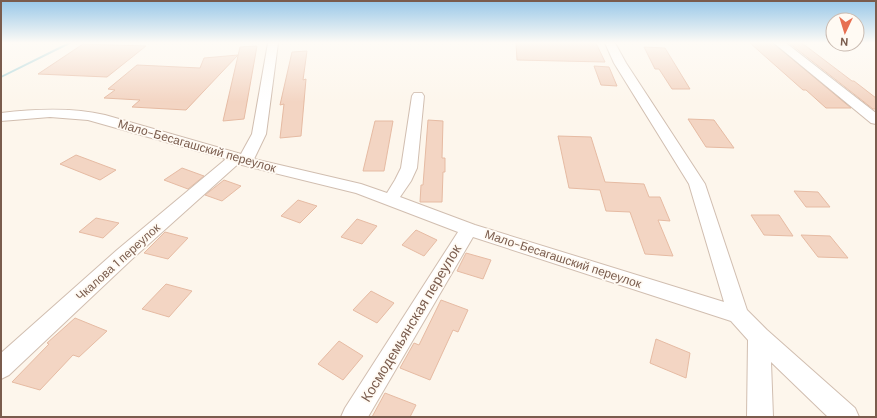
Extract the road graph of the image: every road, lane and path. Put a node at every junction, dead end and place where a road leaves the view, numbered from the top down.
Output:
1 (270, 63) edge
2 (620, 63) edge
3 (804, 63) edge
4 (418, 96) dead end
5 (1, 117) edge
6 (876, 120) edge
7 (241, 159) junction
8 (390, 200) junction
9 (469, 229) junction
10 (738, 315) junction
11 (759, 337) junction
12 (1, 368) edge
13 (354, 417) edge
14 (760, 417) edge
15 (846, 417) edge

1 - 7 street
2 - 10 street
3 - 6 street
4 - 8 street
5 - 7 street, Мало-Бесагашский переулок
7 - 8 street, Мало-Бесагашский переулок
7 - 12 street, Чкалова 1 переулок
8 - 9 street, Мало-Бесагашский переулок
9 - 10 street, Мало-Бесагашский переулок
9 - 13 street, Космодемьянская переулок
10 - 11 street
11 - 14 street
11 - 15 street

